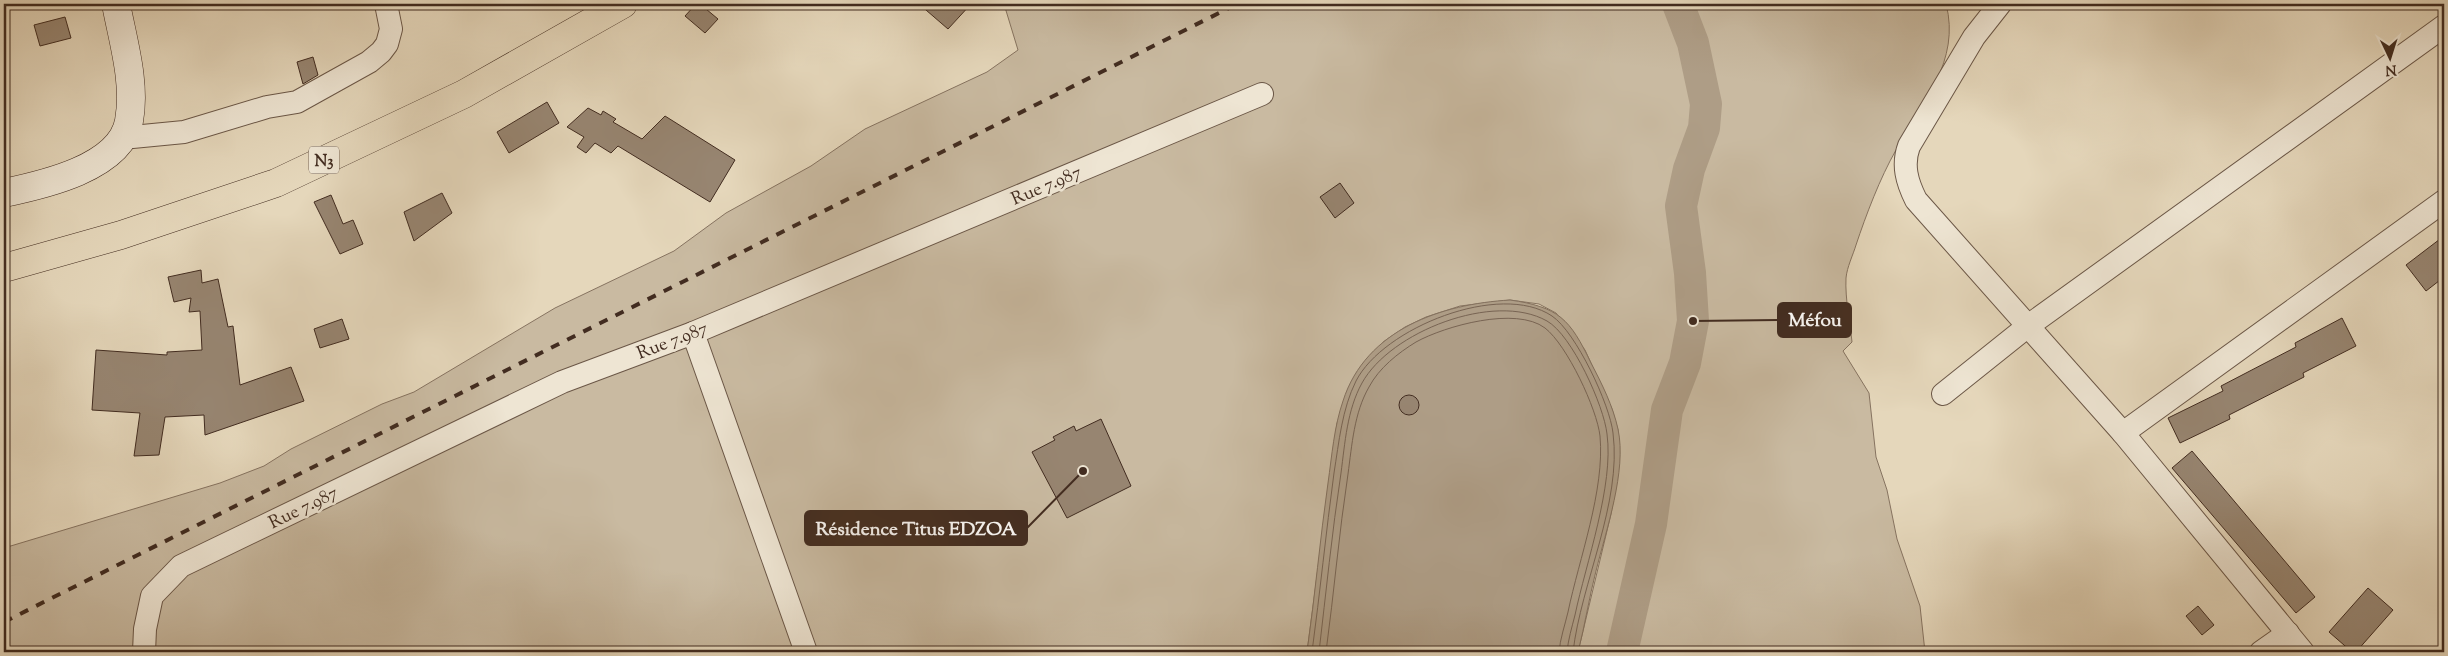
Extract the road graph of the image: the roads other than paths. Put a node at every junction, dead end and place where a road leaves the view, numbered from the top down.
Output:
1 (116, 4) edge
2 (386, 4) edge
3 (624, 4) edge
4 (2000, 4) edge
5 (2444, 26) edge
6 (1262, 94) dead end
7 (122, 138) junction
8 (4, 193) edge
9 (2444, 201) edge
10 (4, 268) edge
11 (2028, 326) junction
12 (693, 333) junction
13 (1943, 394) dead end
14 (2123, 433) junction
15 (2288, 632) junction
16 (144, 652) edge
17 (806, 652) edge
18 (2261, 652) edge
19 (2303, 652) edge

1 - 7 street
2 - 7 street
3 - 10 highway, N3
4 - 11 street
5 - 11 street
6 - 12 street, Rue 7.987
7 - 8 street
9 - 14 street
11 - 13 street
11 - 14 street
12 - 16 street, Rue 7.987
12 - 17 street
14 - 15 street
15 - 18 street
15 - 19 street

